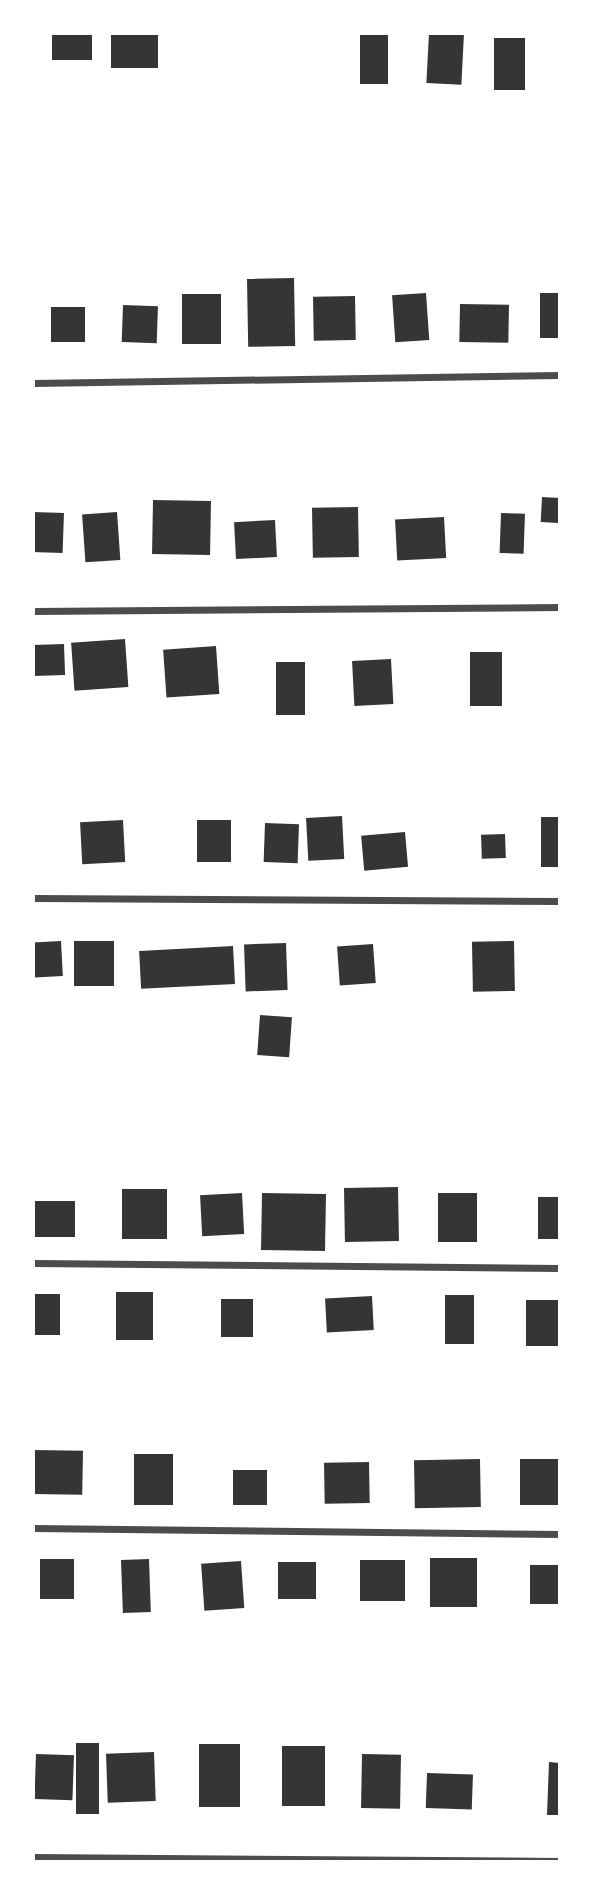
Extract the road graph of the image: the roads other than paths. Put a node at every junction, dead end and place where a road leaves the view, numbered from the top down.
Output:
1 (560, 375) edge
2 (33, 383) edge
3 (560, 607) edge
4 (33, 611) edge
5 (33, 898) edge
6 (560, 901) edge
7 (33, 1264) edge
8 (560, 1268) edge
9 (33, 1528) edge
10 (560, 1534) edge
11 (33, 1857) edge
12 (560, 1861) edge

1 - 2 street
3 - 4 street
5 - 6 street
7 - 8 street
9 - 10 street
11 - 12 street

